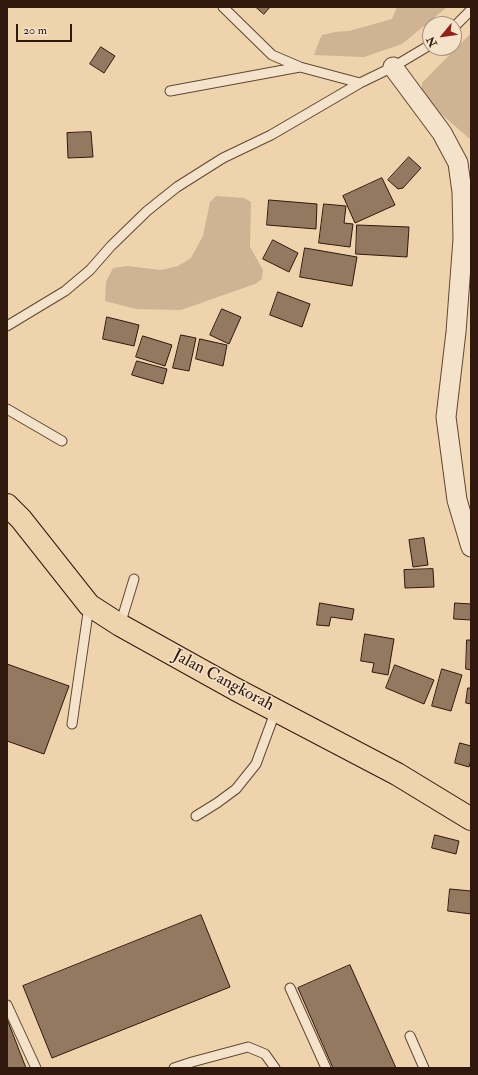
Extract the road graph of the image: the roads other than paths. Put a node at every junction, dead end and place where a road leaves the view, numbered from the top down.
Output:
1 (223, 7) edge
2 (471, 10) edge
3 (462, 19) edge
4 (422, 50) edge
5 (300, 67) junction
6 (393, 67) junction
7 (360, 83) junction
8 (170, 90) dead end
9 (7, 326) edge
10 (7, 409) edge
11 (62, 441) dead end
12 (7, 505) edge
13 (471, 547) edge
14 (134, 579) dead end
15 (89, 605) junction
16 (120, 626) junction
17 (276, 710) junction
18 (72, 724) dead end
19 (196, 816) dead end
20 (471, 820) edge
21 (290, 988) dead end
22 (7, 1005) edge
23 (410, 1036) dead end
24 (36, 1068) edge
25 (174, 1068) edge
26 (275, 1068) edge
27 (326, 1068) edge
28 (424, 1068) edge

1 - 5 lane
2 - 3 lane
4 - 6 lane
5 - 7 lane
5 - 8 lane
6 - 7 lane
6 - 13 street
7 - 9 lane
10 - 11 lane
12 - 15 main road, Jalan Cangkorah
14 - 16 lane
15 - 16 main road, Jalan Cangkorah
15 - 18 lane
16 - 17 main road, Jalan Cangkorah
17 - 19 lane
17 - 20 main road, Jalan Cangkorah
21 - 27 lane
22 - 24 lane
23 - 28 lane
25 - 26 lane

